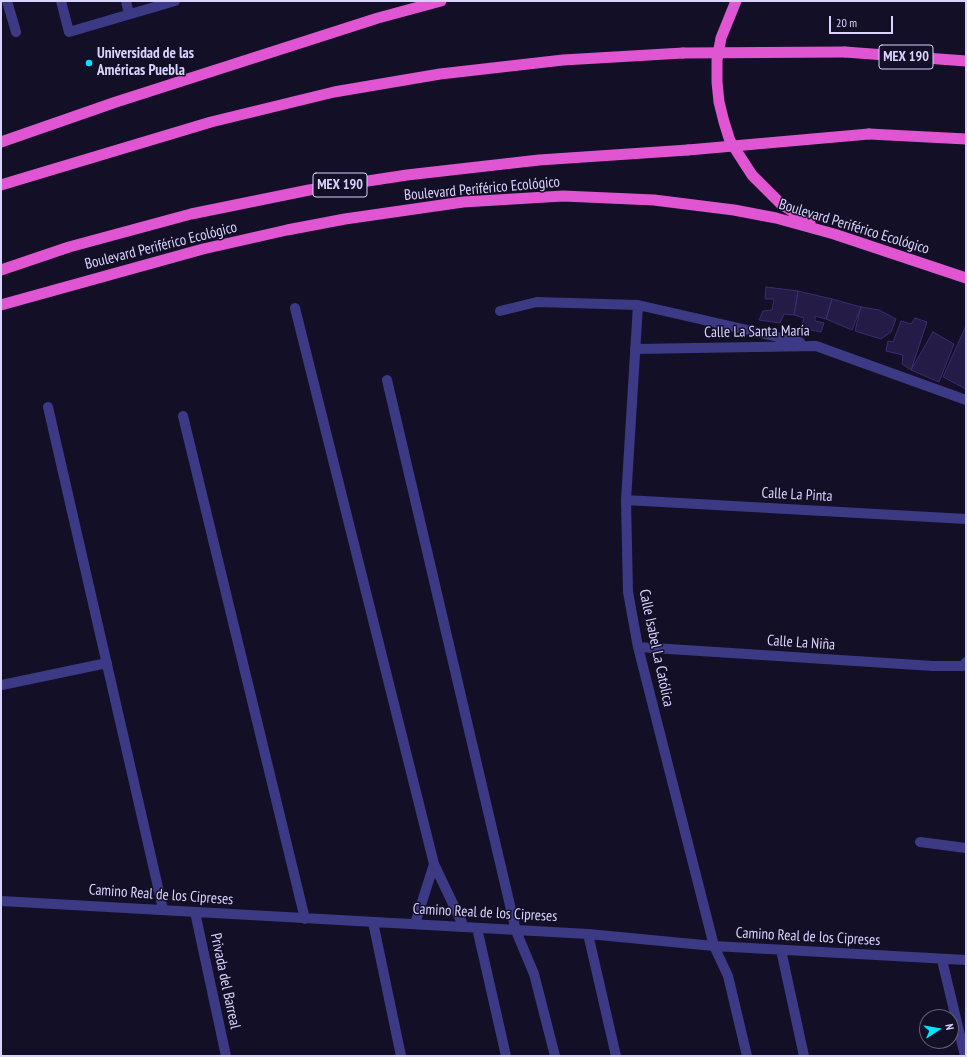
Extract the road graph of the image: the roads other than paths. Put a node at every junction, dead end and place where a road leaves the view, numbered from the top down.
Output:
1 (7, 1) edge
2 (60, 1) edge
3 (126, 1) edge
4 (175, 1) edge
5 (441, 1) edge
6 (736, 1) edge
7 (130, 14) junction
8 (16, 32) dead end
9 (966, 61) edge
10 (966, 139) edge
11 (1, 142) edge
12 (1, 185) edge
13 (834, 234) junction
14 (1, 270) edge
15 (966, 278) edge
16 (1, 305) edge
17 (638, 305) junction
18 (295, 308) dead end
19 (500, 310) dead end
20 (816, 346) junction
21 (635, 349) junction
22 (387, 380) dead end
23 (966, 400) edge
24 (48, 407) dead end
25 (183, 416) dead end
26 (626, 500) junction
27 (966, 519) edge
28 (638, 648) junction
29 (107, 663) junction
30 (965, 664) edge
31 (2, 686) edge
32 (920, 842) dead end
33 (966, 848) edge
34 (434, 864) junction
35 (1, 901) edge
36 (163, 909) junction
37 (195, 912) junction
38 (305, 919) junction
39 (373, 922) junction
40 (415, 924) junction
41 (464, 927) junction
42 (477, 928) junction
43 (516, 931) junction
44 (588, 934) junction
45 (714, 946) junction
46 (781, 950) junction
47 (942, 960) junction
48 (966, 960) edge
49 (226, 1056) edge
50 (401, 1056) edge
51 (506, 1056) edge
52 (554, 1056) edge
53 (616, 1056) edge
54 (747, 1056) edge
55 (804, 1056) edge
56 (966, 1056) edge

1 - 8 street
2 - 7 street
3 - 7 street
4 - 7 street
5 - 11 highway
6 - 13 highway
9 - 12 highway, MEX 190, bridge
10 - 14 highway, Boulevard Periférico Ecológico / MEX 190, bridge
13 - 15 highway, Boulevard Periférico Ecológico
13 - 16 highway, Boulevard Periférico Ecológico
17 - 19 street
17 - 20 street
17 - 21 street, Calle Isabel La Católica
18 - 34 street
20 - 21 street, Calle La Santa María
20 - 23 street, Calle La Santa María
21 - 26 street, Calle Isabel La Católica
22 - 43 street
24 - 29 street
25 - 38 street
26 - 27 street, Calle La Pinta
26 - 28 street, Calle Isabel La Católica
28 - 30 street, Calle La Niña
28 - 45 street, Calle Isabel La Católica
29 - 31 street
29 - 36 street
32 - 33 street
34 - 40 street
34 - 41 street
35 - 36 street, Camino Real de los Cipreses
36 - 37 street, Camino Real de los Cipreses
37 - 38 street, Camino Real de los Cipreses
37 - 49 street, Privada del Barreal
38 - 39 street, Camino Real de los Cipreses
39 - 40 street, Camino Real de los Cipreses
39 - 50 street
40 - 41 street, Camino Real de los Cipreses
41 - 42 street, Camino Real de los Cipreses
42 - 43 street, Camino Real de los Cipreses
42 - 51 street
43 - 44 street, Camino Real de los Cipreses
43 - 52 street
44 - 45 street, Camino Real de los Cipreses
44 - 53 street
45 - 46 street, Camino Real de los Cipreses
45 - 54 street, Calle Isabel La Católica
46 - 47 street, Camino Real de los Cipreses
46 - 55 street
47 - 48 street, Camino Real de los Cipreses
47 - 56 street

